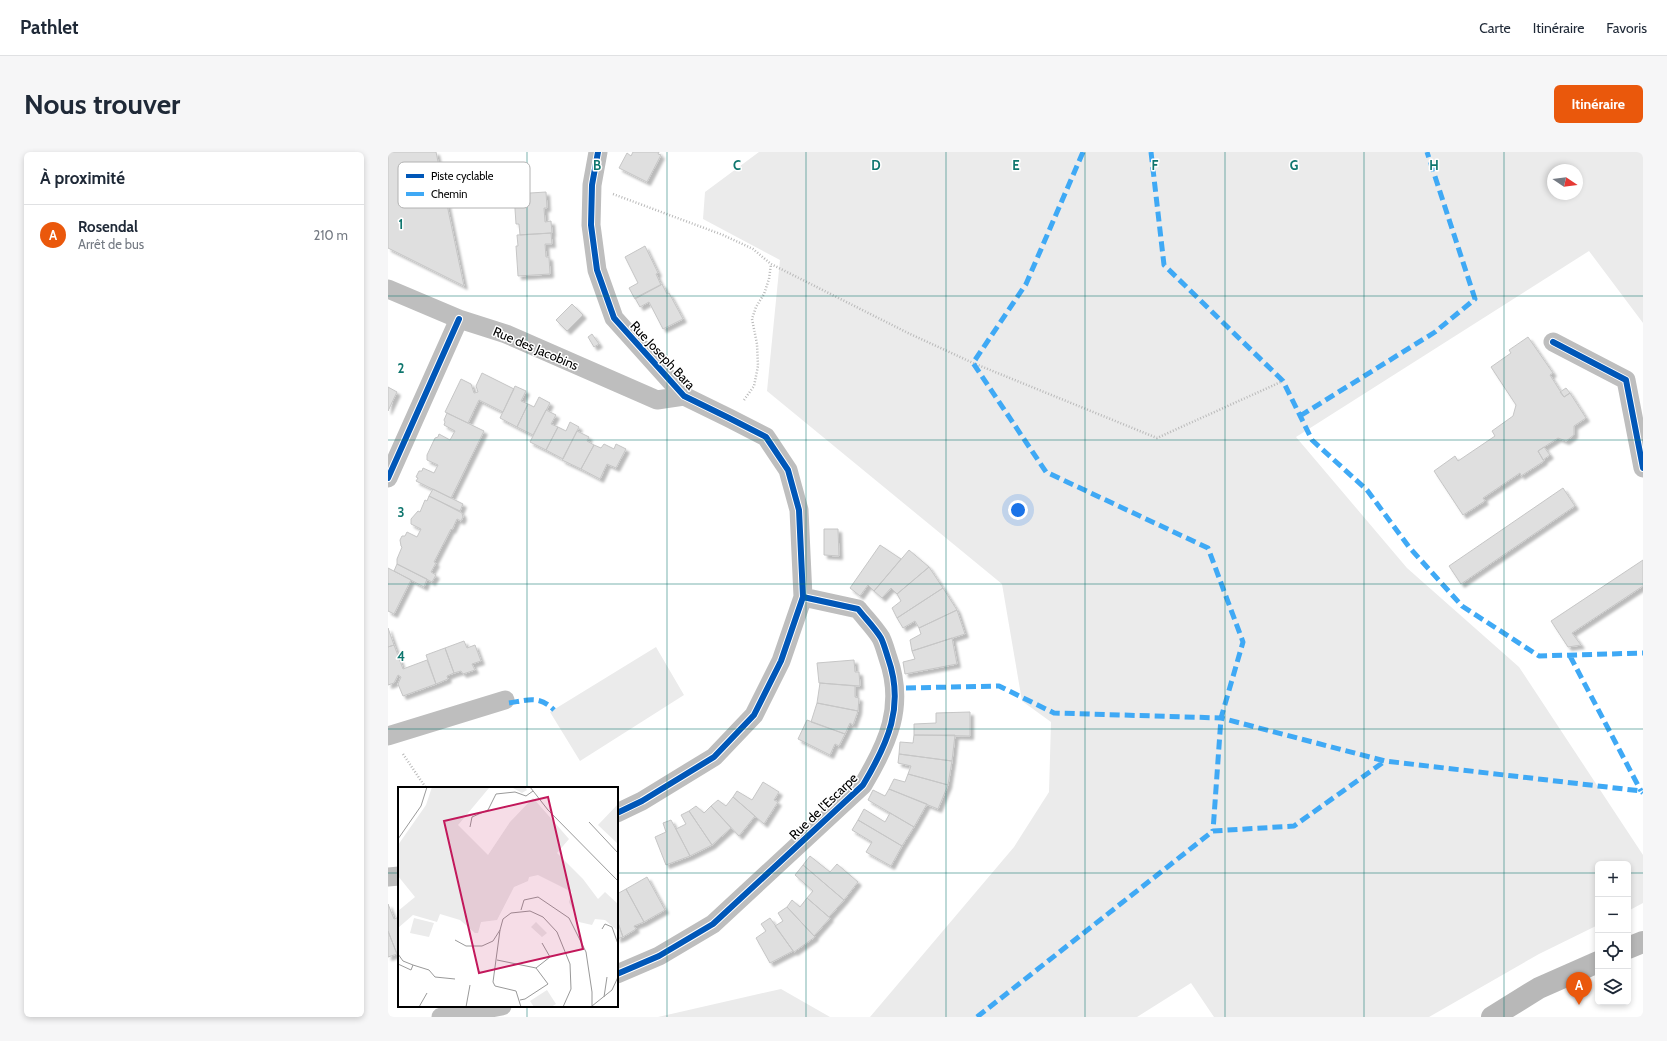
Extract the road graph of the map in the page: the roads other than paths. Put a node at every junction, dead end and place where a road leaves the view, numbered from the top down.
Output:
1 (598, 152) edge
2 (388, 289) edge
3 (459, 319) junction
4 (1553, 342) dead end
5 (684, 396) junction
6 (1643, 468) edge
7 (388, 478) edge
8 (802, 597) junction
9 (504, 700) dead end
10 (388, 736) edge
11 (618, 813) edge
12 (398, 876) edge
13 (388, 877) edge
14 (1643, 942) edge
15 (1631, 947) edge
16 (1595, 963) edge
17 (618, 974) edge
18 (496, 1007) edge
19 (441, 1017) edge
20 (1492, 1017) edge

1 - 5 street, Rue Joseph Bara
2 - 3 street, Rue des Jacobins
3 - 5 street, Rue des Jacobins
3 - 7 street
4 - 6 street
5 - 8 street, Rue Joseph Bara
8 - 11 street
8 - 17 street, Rue de l'Escarpe
9 - 10 street
12 - 13 street
14 - 15 main road
16 - 20 main road
18 - 19 street

